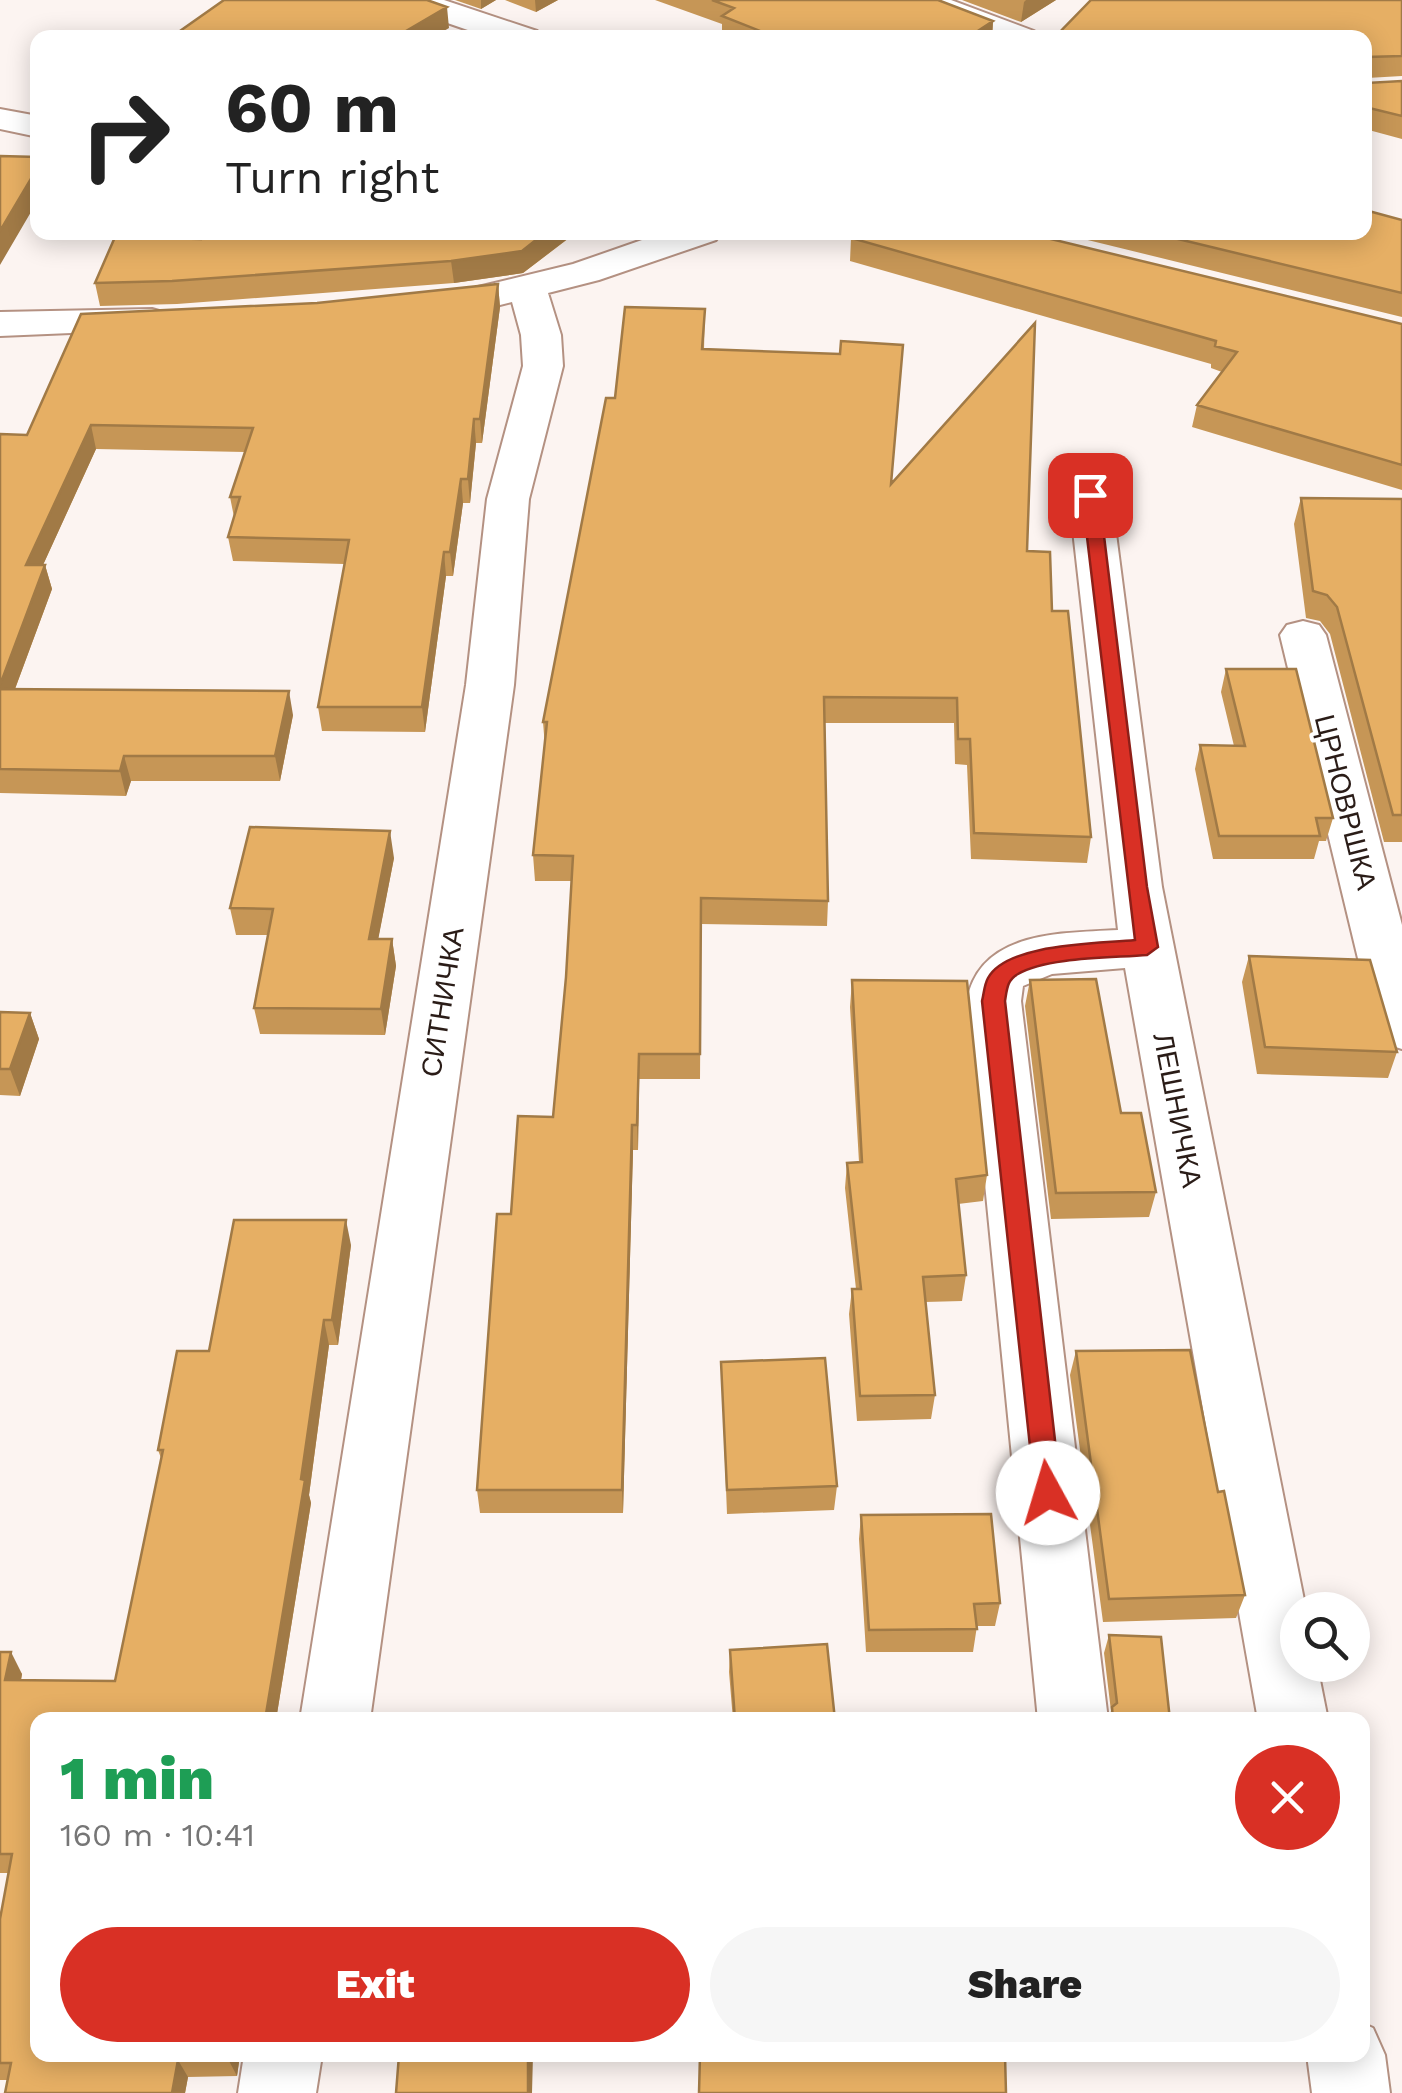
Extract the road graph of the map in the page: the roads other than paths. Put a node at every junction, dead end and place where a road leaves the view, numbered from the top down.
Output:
1 (412, 0) edge
2 (922, 0) edge
3 (501, 30) edge
4 (1001, 30) edge
5 (0, 119) edge
6 (30, 125) edge
7 (680, 240) edge
8 (527, 288) junction
9 (454, 300) edge
10 (194, 319) edge
11 (3, 331) edge
12 (1090, 495) dead end
13 (1303, 634) dead end
14 (1147, 947) junction
15 (1402, 1029) edge
16 (336, 1712) edge
17 (1072, 1712) edge
18 (1291, 1712) edge
19 (282, 2062) edge
20 (1347, 2062) edge
21 (277, 2093) edge
22 (1351, 2093) edge

1 - 3 street
2 - 4 street
5 - 6 street
7 - 8 street
8 - 9 street
8 - 16 street, СИТНИЧКА
10 - 11 street
12 - 14 street, ЛЕШНИЧКА
13 - 15 street, ЦРНОВРШКА
14 - 17 street
14 - 18 street, ЛЕШНИЧКА
19 - 21 street
20 - 22 street

